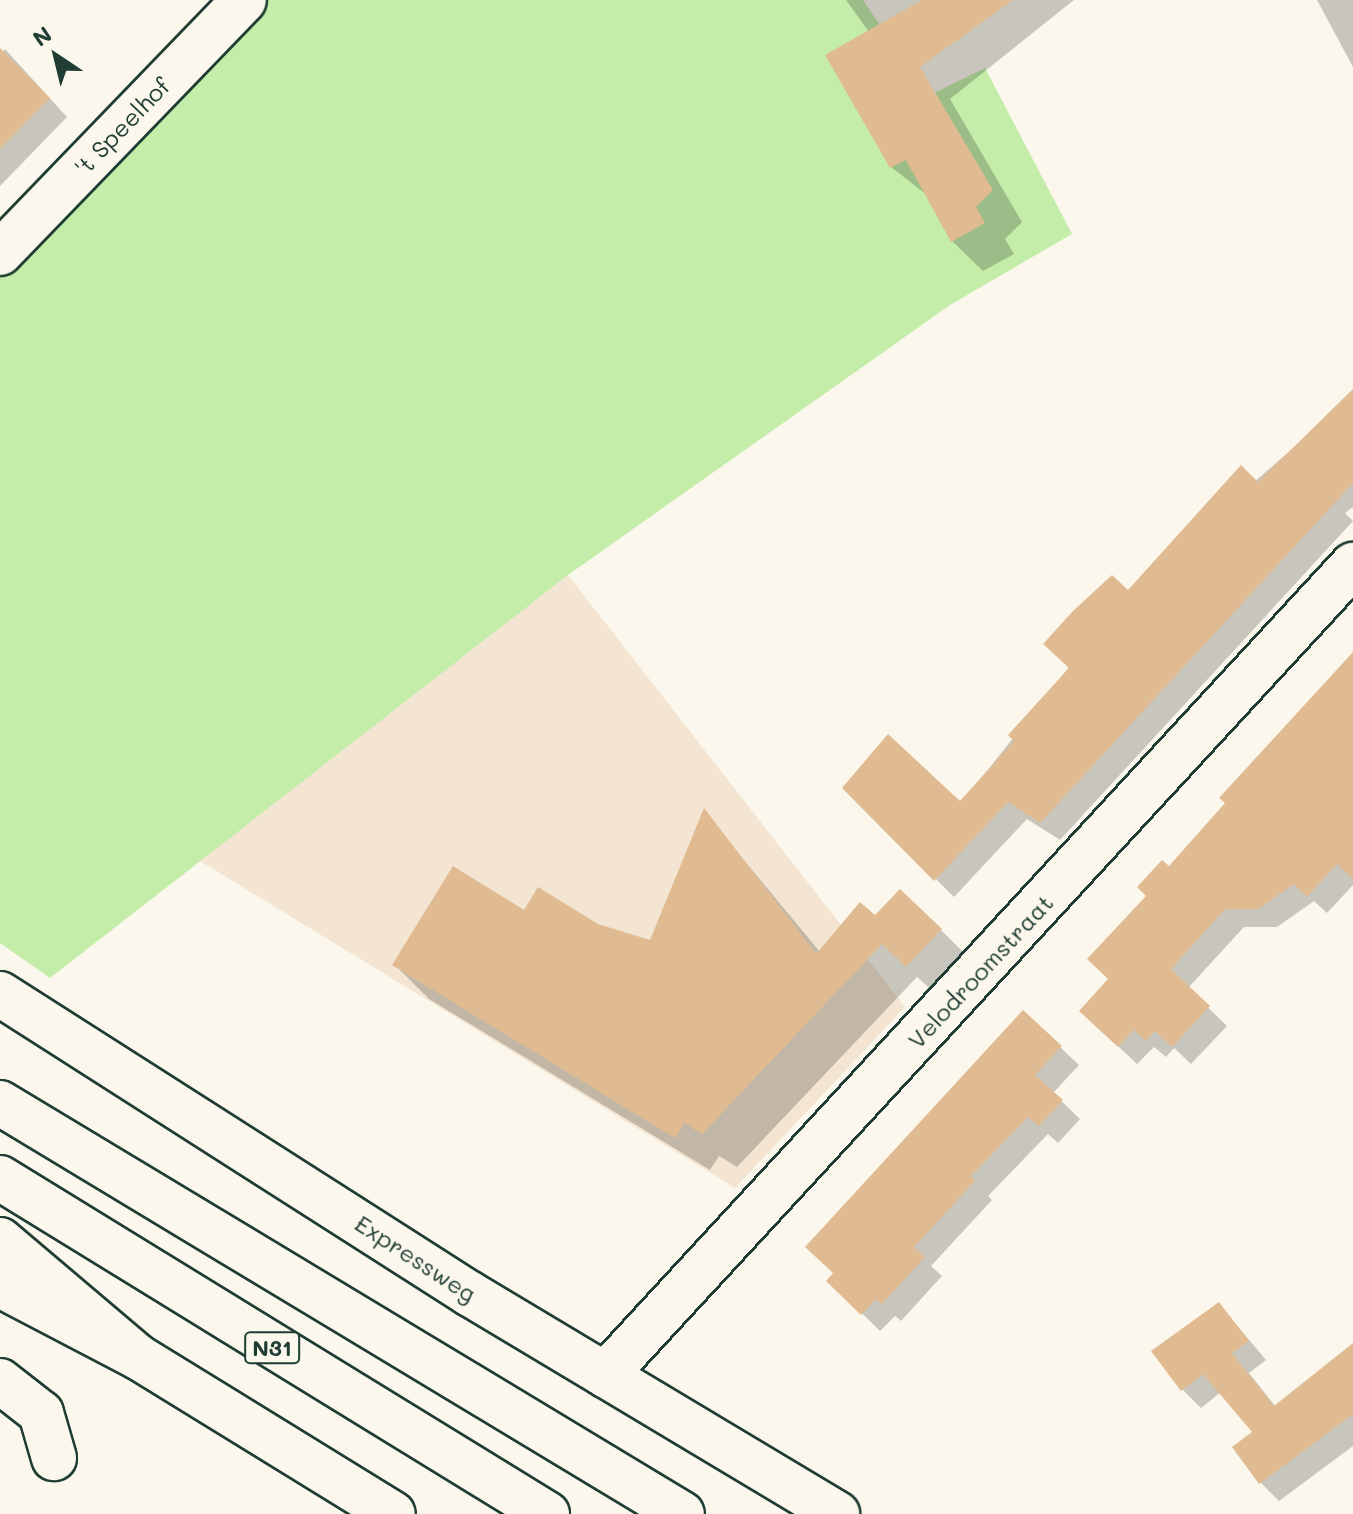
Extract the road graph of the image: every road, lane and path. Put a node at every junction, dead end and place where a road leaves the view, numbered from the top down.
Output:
1 (244, 0) edge
2 (0, 253) edge
3 (1353, 565) edge
4 (0, 994) edge
5 (0, 1103) edge
6 (0, 1178) edge
7 (0, 1240) edge
8 (0, 1285) edge
9 (138, 1357) junction
10 (605, 1375) junction
11 (0, 1381) edge
12 (54, 1458) dead end
13 (393, 1514) edge
14 (547, 1514) edge
15 (682, 1514) edge
16 (837, 1514) edge

1 - 2 main road, 't Speelhof
3 - 10 main road, Velodroomstraat
4 - 10 main road, Expressweg
5 - 15 main road
6 - 14 main road, N31
7 - 9 main road
8 - 9 main road
9 - 13 main road
10 - 16 main road, Expressweg
11 - 12 main road

